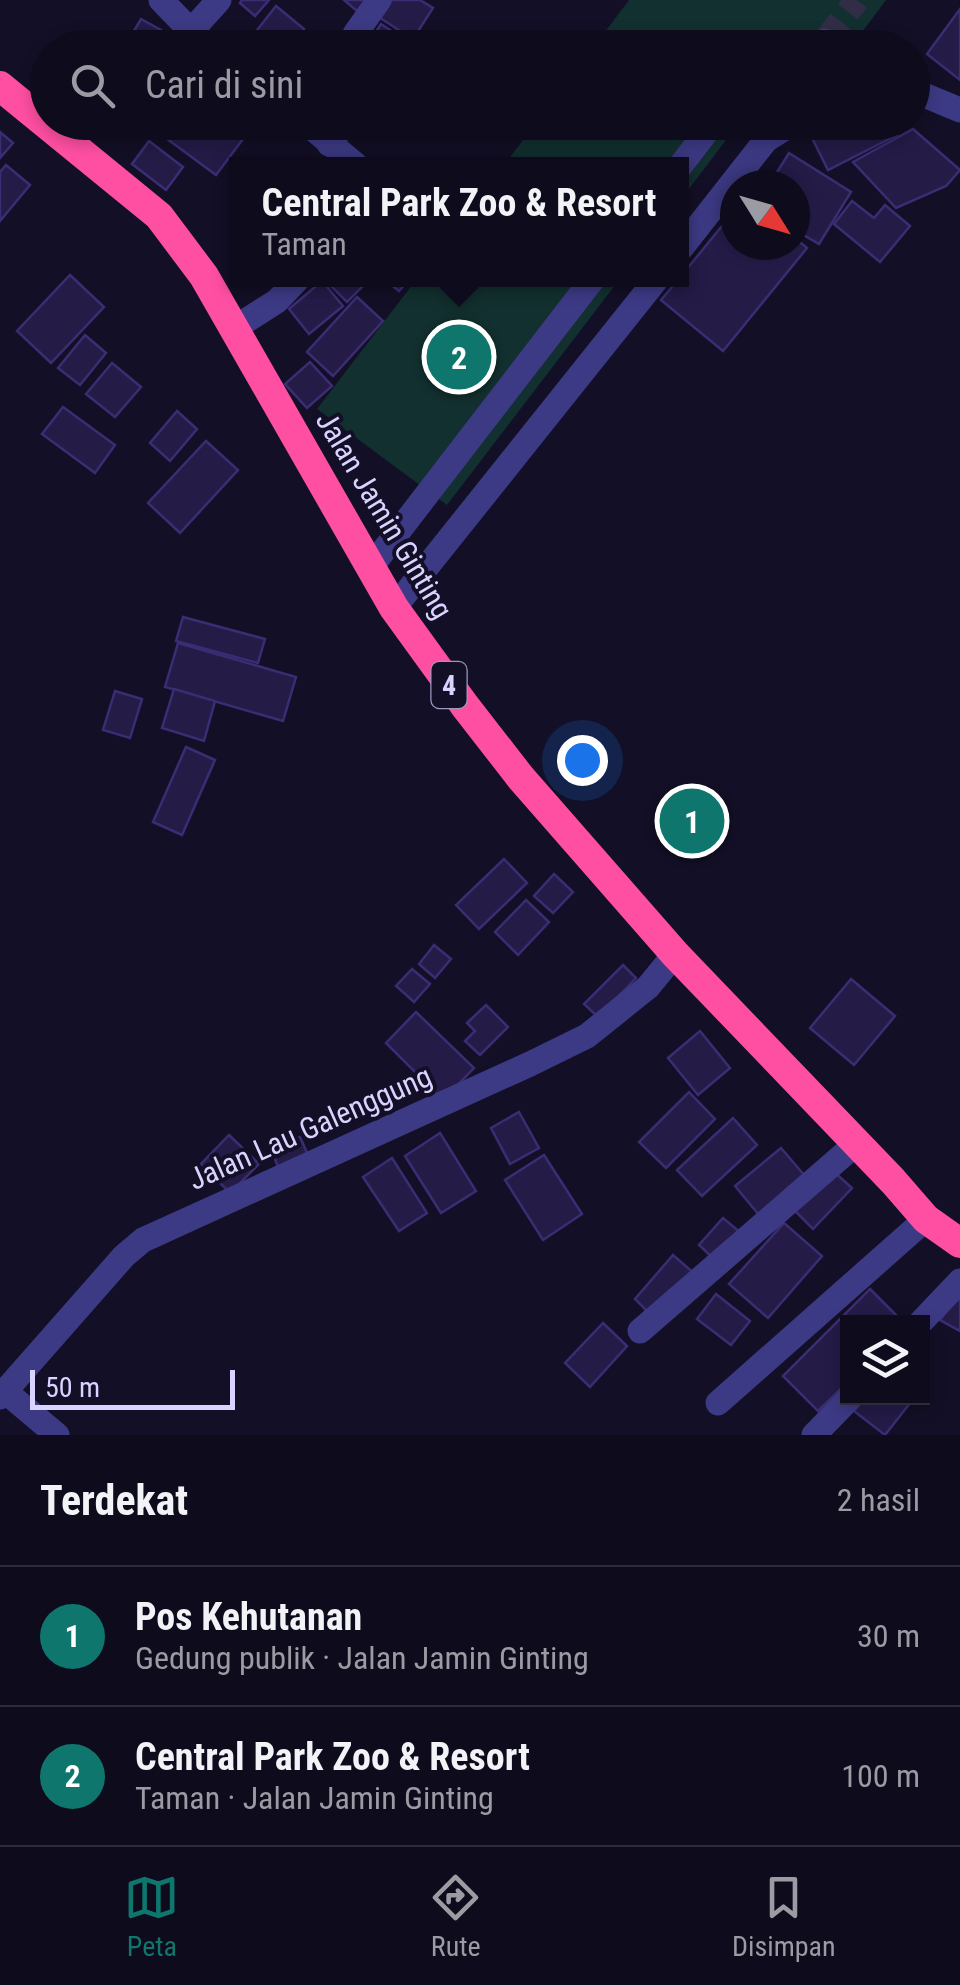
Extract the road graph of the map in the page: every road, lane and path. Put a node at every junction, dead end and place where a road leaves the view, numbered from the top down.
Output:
1 (161, 0) edge
2 (220, 0) edge
3 (379, 0) edge
4 (189, 30) edge
5 (191, 30) edge
6 (358, 30) edge
7 (0, 86) edge
8 (930, 98) edge
9 (30, 110) edge
10 (960, 110) edge
11 (66, 140) edge
12 (325, 140) edge
13 (332, 140) edge
14 (766, 140) edge
15 (329, 144) junction
16 (347, 157) edge
17 (689, 239) edge
18 (290, 287) edge
19 (587, 287) edge
20 (650, 287) edge
21 (233, 328) junction
22 (371, 566) junction
23 (394, 608) junction
24 (676, 954) junction
25 (858, 1143) junction
26 (926, 1219) junction
27 (960, 1243) edge
28 (960, 1281) edge
29 (928, 1315) edge
30 (640, 1331) dead end
31 (3, 1395) edge
32 (718, 1403) dead end
33 (843, 1405) edge
34 (57, 1435) edge
35 (814, 1435) edge

1 - 4 street
2 - 5 street
3 - 6 street
7 - 9 highway, Jalan Jamin Ginting / 4
8 - 10 street
11 - 21 highway, Jalan Jamin Ginting / 4
12 - 15 street
13 - 15 street
14 - 17 street
15 - 16 street
18 - 21 street
19 - 22 street
20 - 23 street
21 - 22 highway, Jalan Jamin Ginting / 4
22 - 23 highway, Jalan Jamin Ginting / 4
23 - 24 highway, Jalan Jamin Ginting / 4
24 - 25 highway, Jalan Jamin Ginting / 4
24 - 31 street, Jalan Lau Galenggung
25 - 26 highway, Jalan Jamin Ginting / 4
25 - 30 street
26 - 27 highway, Jalan Jamin Ginting / 4
26 - 32 street
28 - 29 street
31 - 34 street
33 - 35 street

